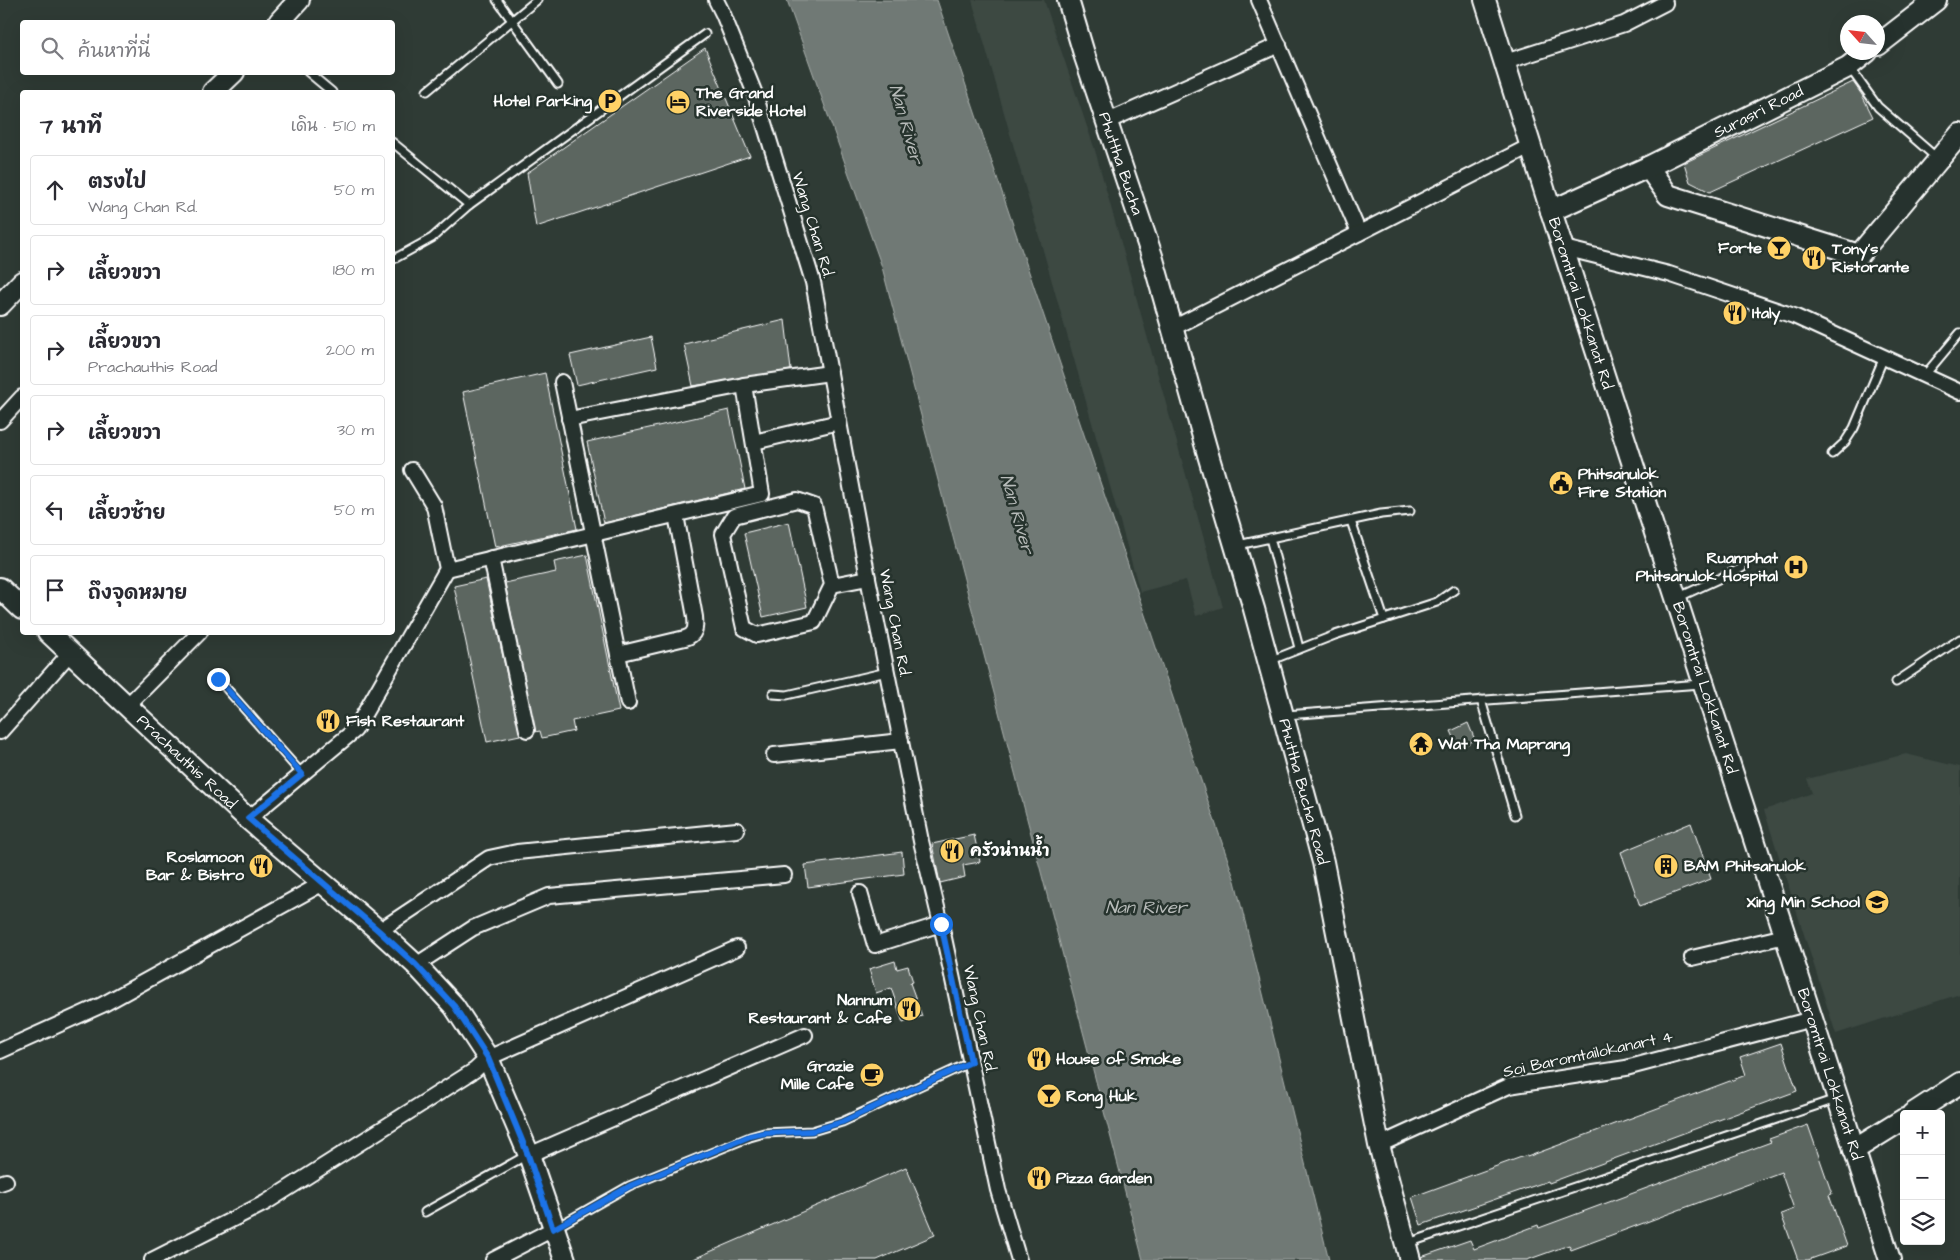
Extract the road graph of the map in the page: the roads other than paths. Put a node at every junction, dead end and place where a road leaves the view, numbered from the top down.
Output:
1 (299, 0) edge
2 (497, 0) edge
3 (537, 0) edge
4 (716, 0) edge
5 (1068, 0) edge
6 (1259, 0) edge
7 (1485, 0) edge
8 (1936, 0) edge
9 (1665, 3) dead end
10 (281, 20) edge
11 (512, 21) junction
12 (705, 34) dead end
13 (1885, 40) edge
14 (1278, 45) junction
15 (1857, 60) edge
16 (1505, 62) junction
17 (1848, 67) junction
18 (231, 75) edge
19 (312, 75) edge
20 (558, 84) dead end
21 (216, 90) edge
22 (330, 90) edge
23 (427, 91) dead end
24 (1106, 122) junction
25 (1960, 134) edge
26 (395, 144) edge
27 (1530, 146) junction
28 (1938, 159) junction
29 (1648, 167) junction
30 (469, 205) junction
31 (1551, 211) junction
32 (1359, 234) junction
33 (1564, 248) junction
34 (395, 258) edge
35 (20, 284) edge
36 (0, 305) edge
37 (1173, 328) junction
38 (1960, 333) edge
39 (1884, 357) junction
40 (830, 373) junction
41 (1924, 376) junction
42 (562, 382) dead end
43 (744, 385) junction
44 (1960, 392) edge
45 (20, 399) edge
46 (569, 419) junction
47 (0, 420) edge
48 (840, 422) junction
49 (754, 442) junction
50 (1832, 454) dead end
51 (412, 470) dead end
52 (1410, 511) dead end
53 (676, 515) junction
54 (1351, 521) junction
55 (593, 534) junction
56 (1270, 538) junction
57 (1235, 546) junction
58 (491, 558) junction
59 (1742, 568) dead end
60 (447, 569) junction
61 (868, 578) junction
62 (832, 585) junction
63 (0, 588) edge
64 (1454, 590) dead end
65 (1676, 599) junction
66 (20, 607) edge
67 (1384, 619) junction
68 (51, 635) edge
69 (197, 635) edge
70 (1960, 639) edge
71 (1300, 648) junction
72 (70, 653) junction
73 (618, 654) junction
74 (1268, 661) junction
75 (887, 672) junction
76 (218, 679) dead end
77 (1896, 682) dead end
78 (1704, 684) junction
79 (772, 694) dead end
80 (1481, 700) junction
81 (628, 703) dead end
82 (127, 706) junction
83 (1283, 715) junction
84 (527, 730) dead end
85 (0, 732) edge
86 (901, 741) junction
87 (774, 755) dead end
88 (302, 774) junction
89 (1515, 815) dead end
90 (248, 818) junction
91 (737, 830) dead end
92 (784, 875) dead end
93 (323, 882) junction
94 (860, 893) dead end
95 (941, 924) junction
96 (379, 931) junction
97 (1785, 936) junction
98 (737, 948) dead end
99 (1692, 958) dead end
100 (416, 965) junction
101 (1812, 1018) junction
102 (805, 1034) dead end
103 (0, 1051) edge
104 (488, 1058) junction
105 (971, 1062) junction
106 (1960, 1083) edge
107 (1837, 1098) junction
108 (1918, 1110) edge
109 (1900, 1121) edge
110 (1379, 1145) junction
111 (1854, 1150) junction
112 (528, 1155) junction
113 (425, 1212) dead end
114 (553, 1229) junction
115 (1407, 1252) edge
116 (152, 1260) edge
117 (493, 1260) edge
118 (564, 1260) edge
119 (1019, 1260) edge
120 (1890, 1260) edge

1 - 10 street
2 - 11 lane
3 - 11 lane
4 - 40 street, Wang Chan Rd.
5 - 24 street, Phuttha Bucha
6 - 14 street
7 - 16 street, Boromtrai Lokkanat Rd
8 - 13 street
9 - 16 street
11 - 20 lane
11 - 23 lane
12 - 30 lane
14 - 24 street
14 - 32 street
15 - 17 street, Surasri Road
16 - 27 street, Boromtrai Lokkanat Rd
17 - 28 lane
17 - 29 street, Surasri Road
18 - 21 street
19 - 22 lane
24 - 37 street, Phuttha Bucha
25 - 28 street
26 - 30 lane
27 - 31 street, Boromtrai Lokkanat Rd
27 - 32 street
28 - 29 street
29 - 31 street, Surasri Road
30 - 34 lane
31 - 33 street, Boromtrai Lokkanat Rd
32 - 37 street
33 - 39 street
33 - 65 street, Boromtrai Lokkanat Rd
35 - 36 street
37 - 57 street, Phuttha Bucha Road
38 - 41 lane
39 - 41 street
39 - 50 lane
40 - 43 street
40 - 48 street, Wang Chan Rd.
41 - 44 street
42 - 46 street
43 - 46 street
43 - 49 street
45 - 47 street
46 - 55 street
48 - 49 street
48 - 61 street, Wang Chan Rd.
49 - 53 street
51 - 60 street
52 - 54 lane
53 - 55 street
53 - 73 street
54 - 56 lane
54 - 67 lane
55 - 58 street
55 - 73 street
56 - 57 lane
56 - 71 lane
57 - 74 street, Phuttha Bucha Road
58 - 60 street
58 - 84 street
59 - 65 lane
60 - 88 street
61 - 62 street
61 - 75 street, Wang Chan Rd.
62 - 62 street
63 - 66 street
64 - 67 lane
65 - 78 street, Boromtrai Lokkanat Rd
67 - 71 lane
68 - 72 street, Prachauthis Road
69 - 82 street
70 - 77 lane
71 - 74 lane
72 - 82 street, Prachauthis Road
72 - 85 street
73 - 81 street
74 - 83 street, Phuttha Bucha Road
75 - 79 lane
75 - 86 street, Wang Chan Rd.
76 - 88 lane
78 - 80 lane
78 - 97 street, Boromtrai Lokkanat Rd
80 - 83 lane
80 - 89 lane
82 - 90 street, Prachauthis Road
83 - 110 street, Phuttha Bucha Road
86 - 87 street
86 - 95 street, Wang Chan Rd.
88 - 90 street
90 - 93 street, Prachauthis Road
91 - 96 street
92 - 100 street
93 - 96 street, Prachauthis Road
93 - 103 street
94 - 95 street
95 - 105 street, Wang Chan Rd.
96 - 100 street, Prachauthis Road
97 - 99 street
97 - 101 street, Boromtrai Lokkanat Rd
98 - 104 street
100 - 104 street, Prachauthis Road
101 - 107 street, Boromtrai Lokkanat Rd
101 - 110 street, Soi Baromtailokanart 4
102 - 112 street
104 - 112 street, Prachauthis Road
104 - 116 street
105 - 114 lane
105 - 119 street, Wang Chan Rd.
106 - 108 street
107 - 111 street, Boromtrai Lokkanat Rd
107 - 115 lane
109 - 111 street
110 - 115 street, Phuttha Bucha Road
111 - 120 street, Boromtrai Lokkanat Rd
112 - 113 lane
112 - 114 street, Prachauthis Road
114 - 117 street
114 - 118 street, Prachauthis Road

